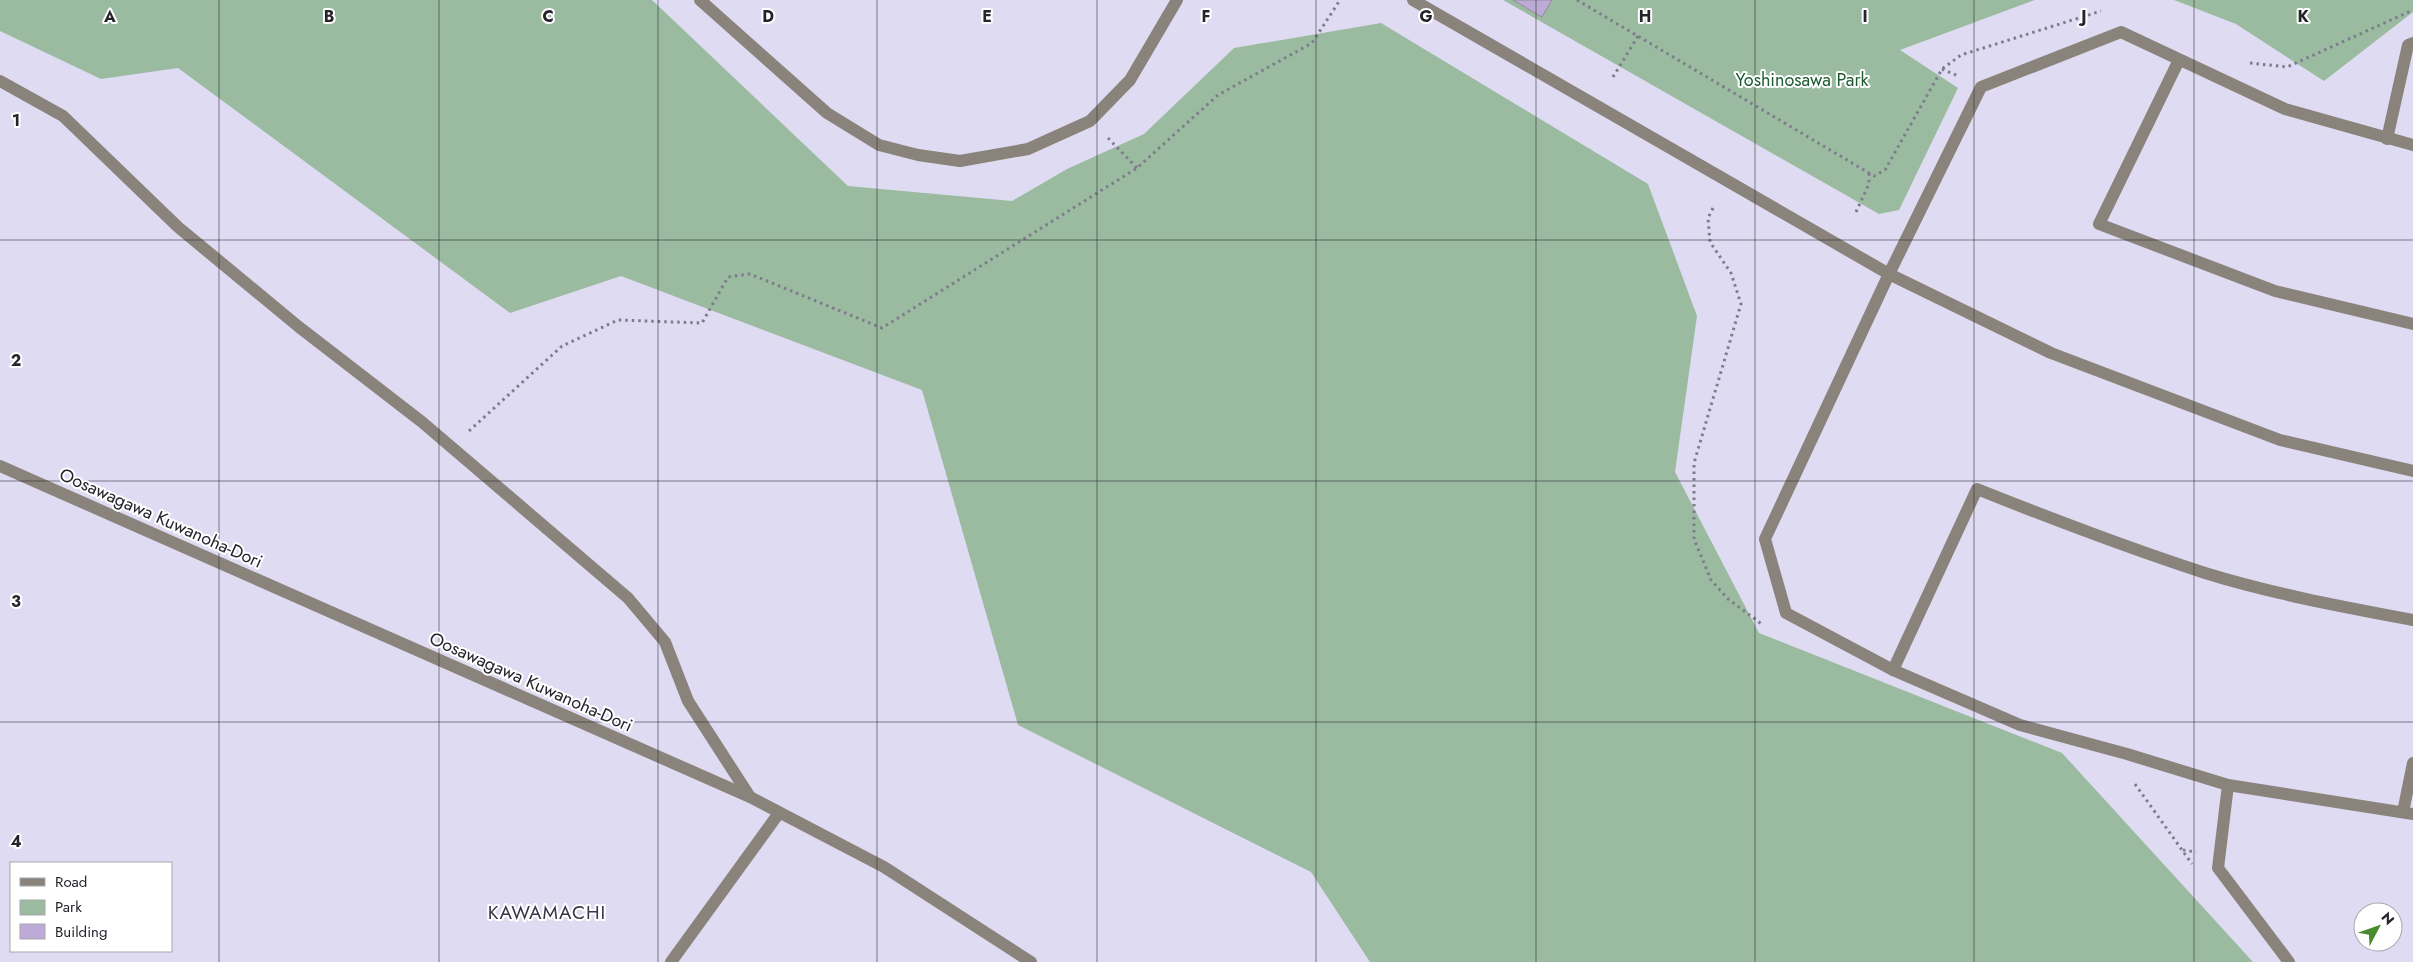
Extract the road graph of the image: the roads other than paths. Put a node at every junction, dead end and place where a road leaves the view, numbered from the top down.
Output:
1 (700, 0) edge
2 (1177, 0) edge
3 (1414, 0) edge
4 (2413, 43) edge
5 (2179, 60) junction
6 (0, 82) edge
7 (2387, 139) junction
8 (2413, 145) edge
9 (1889, 274) junction
10 (2413, 324) edge
11 (0, 466) edge
12 (2413, 470) edge
13 (2413, 620) edge
14 (1893, 670) junction
15 (2413, 763) edge
16 (2228, 785) junction
17 (750, 797) junction
18 (2408, 813) edge
19 (779, 814) junction
20 (671, 962) edge
21 (1031, 962) edge
22 (2289, 962) edge

1 - 2 street
3 - 9 street
4 - 7 street
5 - 7 street
5 - 9 street
5 - 10 street
6 - 17 street
7 - 8 street
9 - 12 street
9 - 14 street
11 - 17 street, Oosawagawa Kuwanoha-Dori
13 - 14 street
14 - 16 street
15 - 18 street
16 - 18 street
16 - 22 street
17 - 19 street, Oosawagawa Kuwanoha-Dori
19 - 20 street
19 - 21 street, Oosawagawa Kuwanoha-Dori

